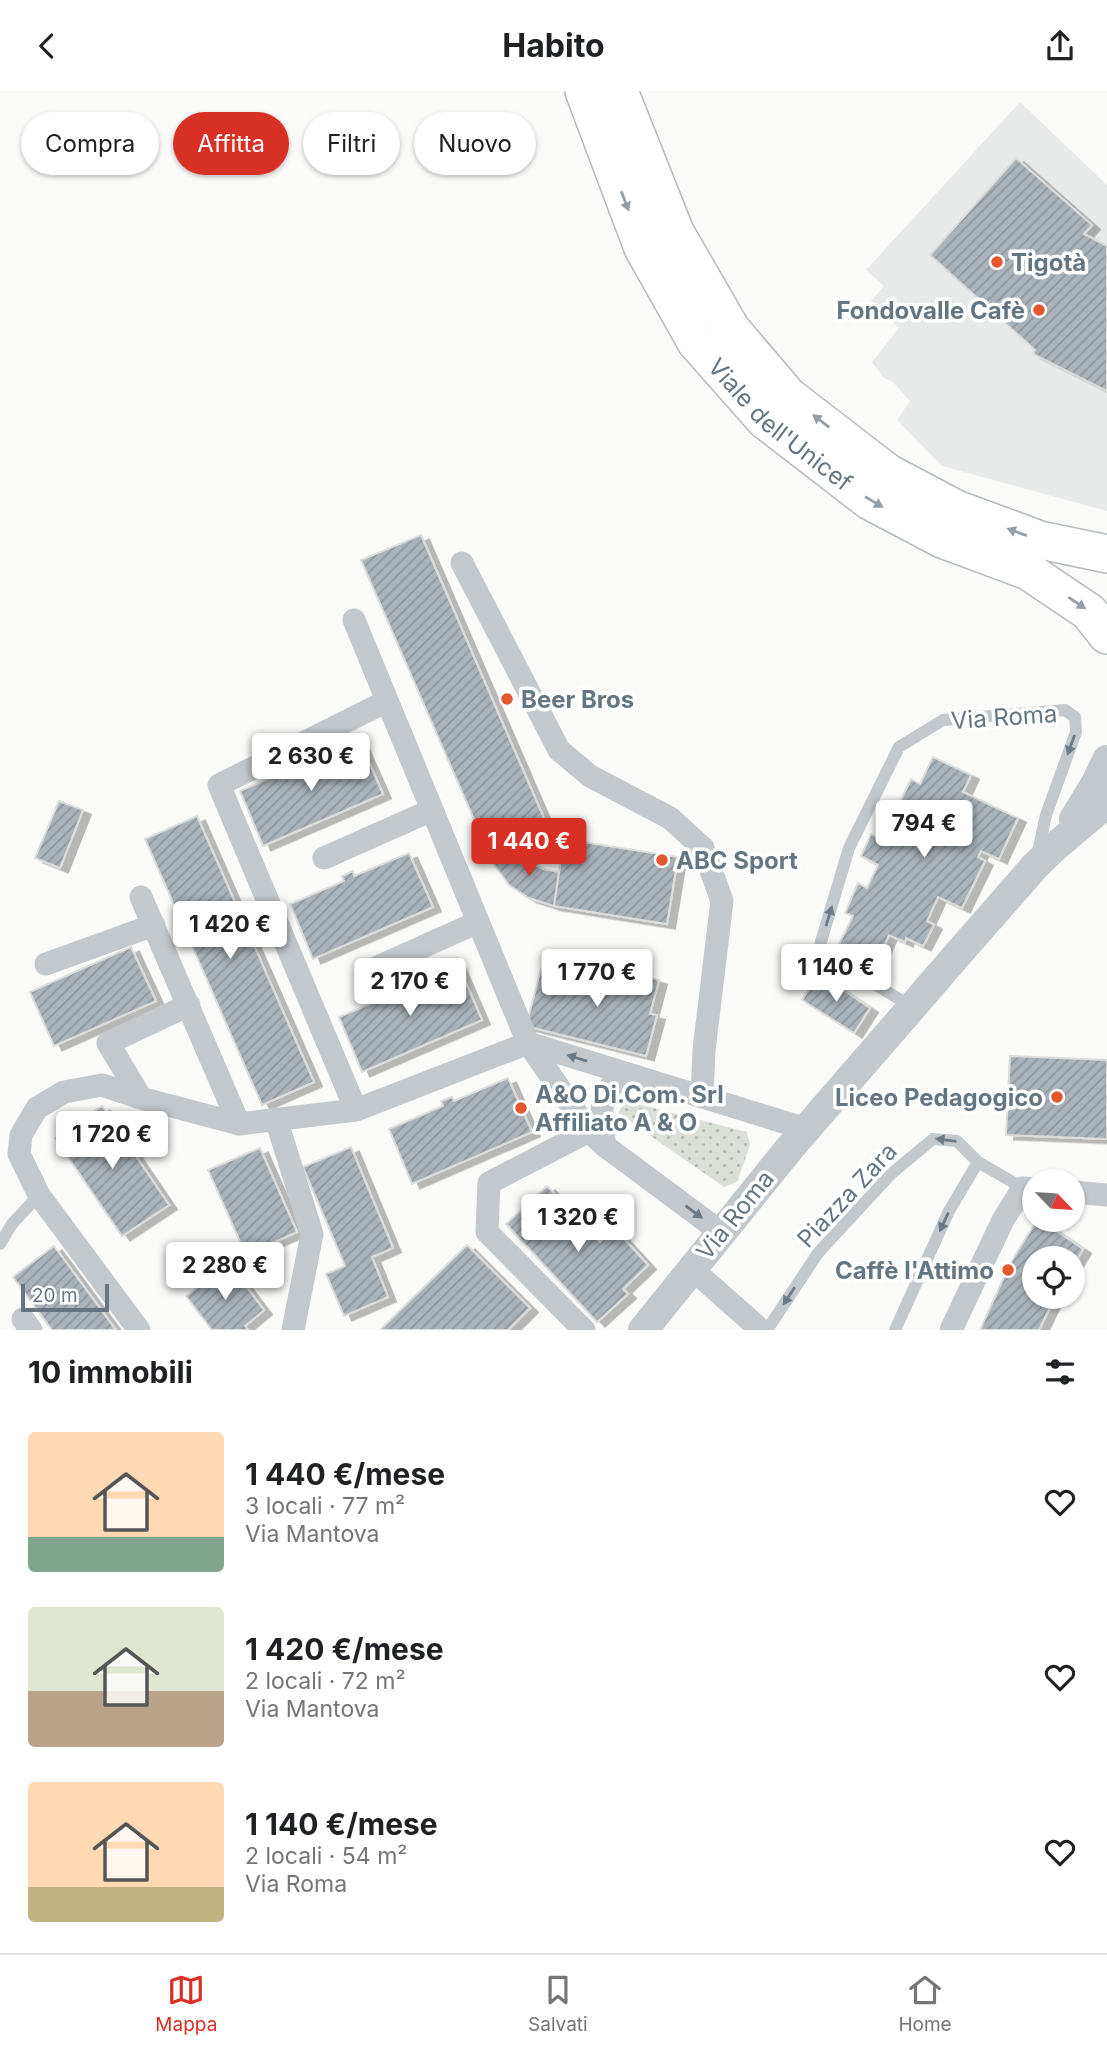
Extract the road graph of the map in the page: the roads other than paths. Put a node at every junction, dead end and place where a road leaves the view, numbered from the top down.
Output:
1 (584, 91) edge
2 (619, 91) edge
3 (1107, 554) edge
4 (463, 563) dead end
5 (354, 620) dead end
6 (1107, 635) edge
7 (387, 701) junction
8 (1107, 759) edge
9 (1107, 803) edge
10 (432, 810) junction
11 (1046, 856) junction
12 (324, 858) dead end
13 (141, 897) dead end
14 (478, 922) junction
15 (154, 925) junction
16 (46, 964) dead end
17 (371, 970) dead end
18 (188, 1005) junction
19 (912, 1007) junction
20 (527, 1043) junction
21 (635, 1076) junction
22 (702, 1097) junction
23 (141, 1098) junction
24 (356, 1110) junction
25 (276, 1119) junction
26 (239, 1123) junction
27 (806, 1129) junction
28 (597, 1138) junction
29 (978, 1162) junction
30 (1022, 1185) edge
31 (1085, 1193) edge
32 (38, 1195) junction
33 (1107, 1195) edge
34 (1022, 1197) edge
35 (722, 1233) junction
36 (0, 1244) edge
37 (692, 1269) junction
38 (139, 1330) edge
39 (293, 1330) edge
40 (584, 1330) edge
41 (643, 1330) edge
42 (761, 1330) edge
43 (767, 1330) edge
44 (895, 1330) edge
45 (951, 1330) edge

1 -> 6 main road, Viale dell'Unicef
3 -> 2 main road, Viale dell'Unicef
4 - 22 street
5 - 7 street
7 - 10 street
7 - 24 street
8 - 11 street, Via Roma
9 - 11 street, Via Roma
10 - 12 street
10 - 14 street
11 - 19 street, Via Roma
19 -> 11 lane, Via Roma
13 - 15 street
14 - 17 street
14 - 20 street
15 - 16 street
15 - 18 street
18 - 23 street
18 - 26 street
19 - 27 street, Via Roma
21 -> 20 street
20 - 24 street
20 - 28 street
21 - 22 street
21 - 28 street
22 - 27 street
23 - 26 street
23 - 32 street
24 - 25 street
25 - 26 street
25 - 39 street
27 - 35 street, Via Roma
28 -> 35 street
28 - 40 street
29 - 30 lane, Piazza Zara
29 -> 43 lane, Piazza Zara
29 -> 44 lane
31 - 33 street
32 - 36 lane
32 - 38 street
34 - 45 street
35 - 37 street, Via Roma
37 - 41 street, Via Roma
37 - 42 street

